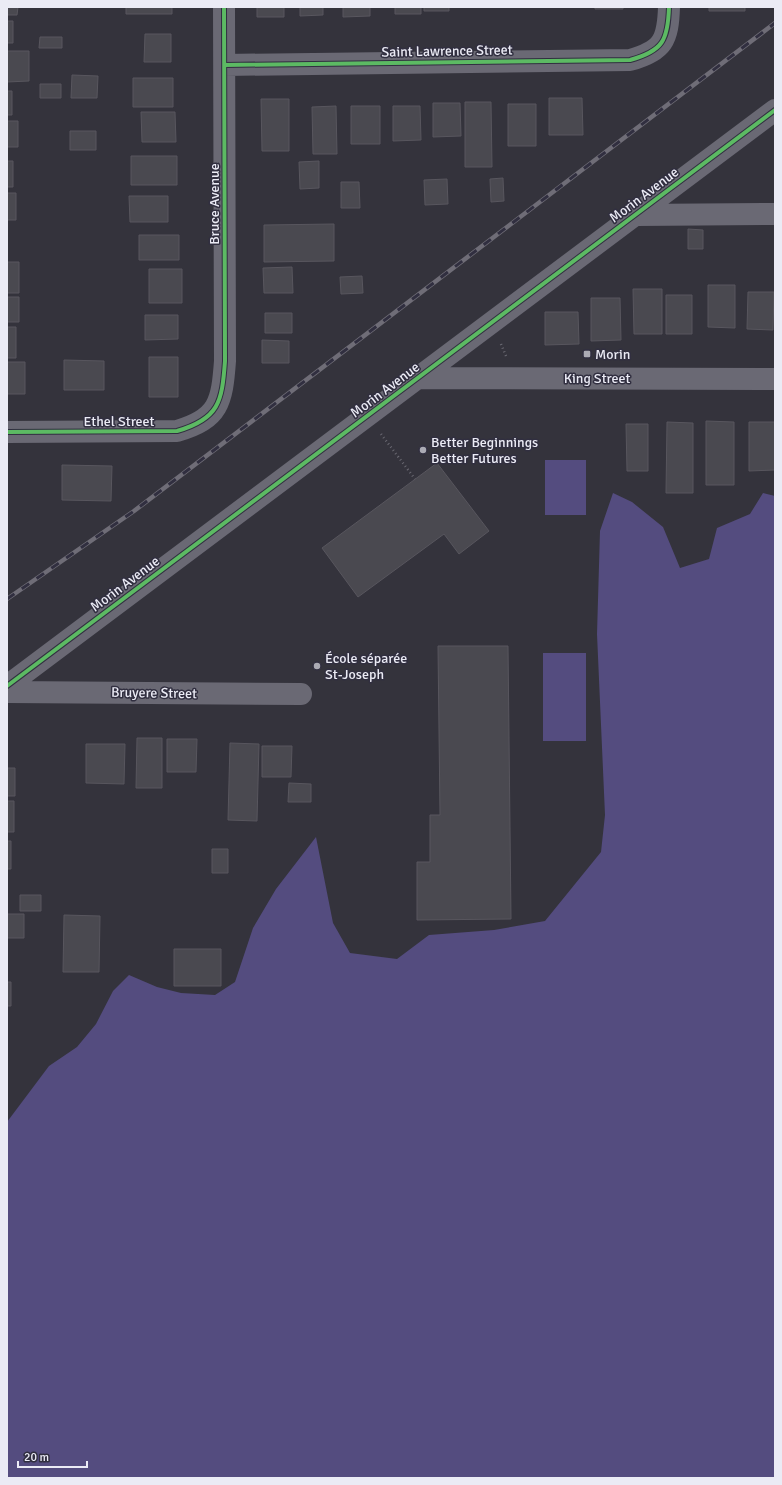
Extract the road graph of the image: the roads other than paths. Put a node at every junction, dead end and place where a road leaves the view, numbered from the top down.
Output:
1 (224, 7) edge
2 (669, 7) edge
3 (225, 65) junction
4 (775, 110) edge
5 (775, 214) edge
6 (636, 215) junction
7 (419, 378) junction
8 (775, 379) edge
9 (219, 401) joint
10 (7, 432) edge
11 (7, 686) edge
12 (7, 692) edge
13 (301, 694) dead end

1 - 3 street, Bruce Avenue
2 - 3 street, Saint Lawrence Street
3 - 9 street, Bruce Avenue
4 - 6 street, Morin Avenue
5 - 6 street
6 - 7 street, Morin Avenue
7 - 8 street, King Street
7 - 11 street, Morin Avenue
9 - 10 street, Ethel Street
12 - 13 street, Bruyere Street

